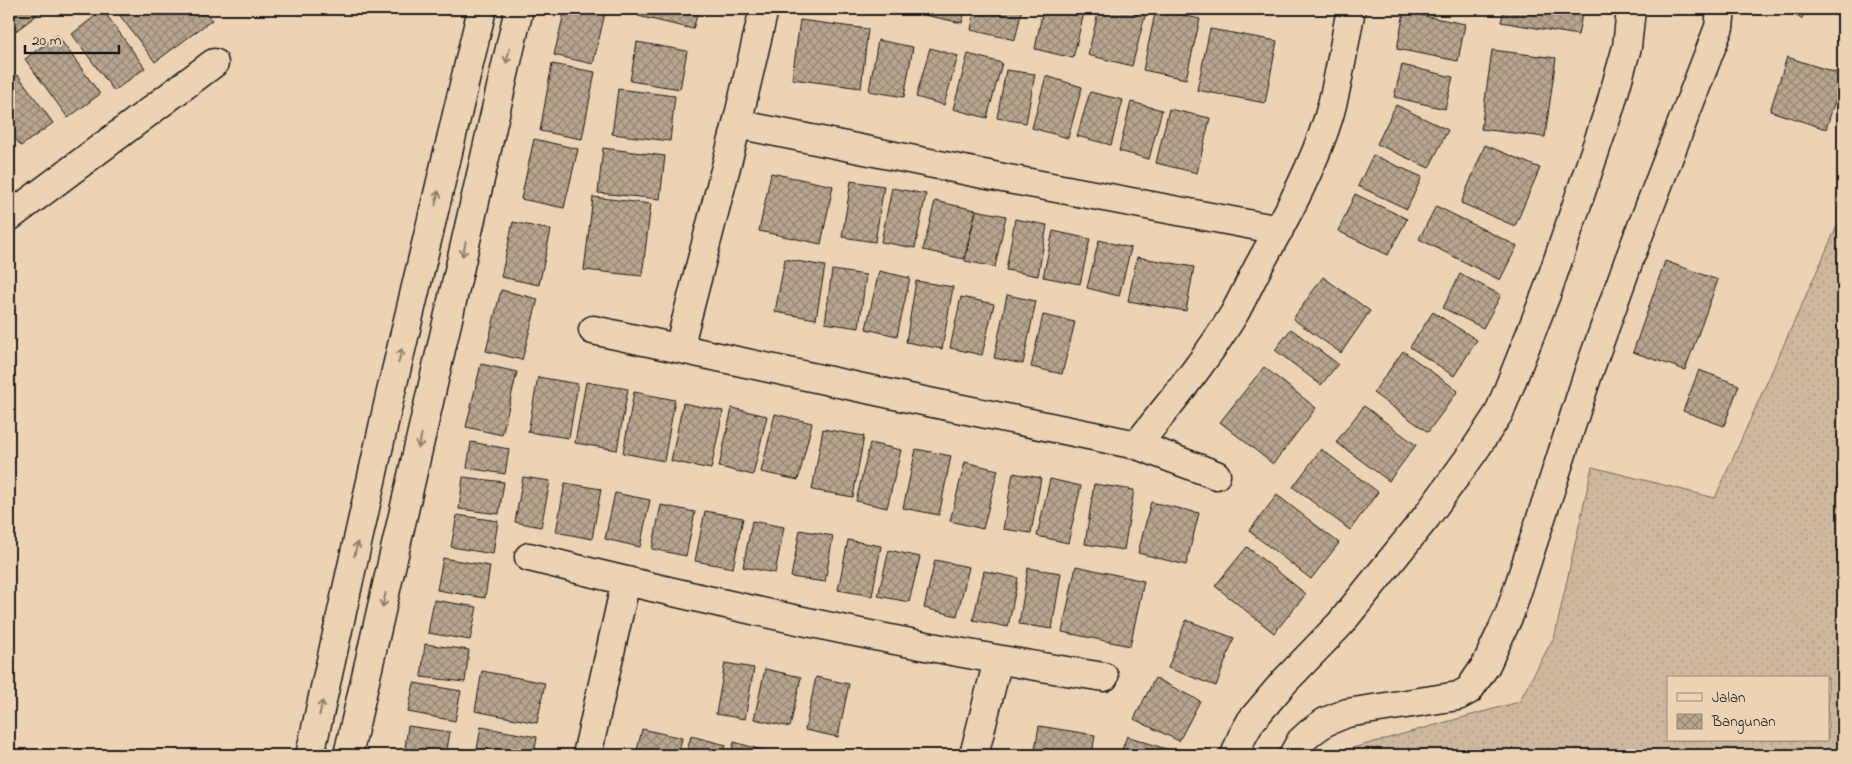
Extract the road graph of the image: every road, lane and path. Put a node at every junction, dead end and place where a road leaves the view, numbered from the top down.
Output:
1 (482, 9) edge
2 (519, 9) edge
3 (764, 9) edge
4 (1349, 9) edge
5 (1631, 9) edge
6 (1721, 9) edge
7 (214, 63) dead end
8 (737, 124) junction
9 (9, 217) edge
10 (1279, 230) junction
11 (594, 330) dead end
12 (679, 348) junction
13 (390, 396) junction
14 (429, 400) junction
15 (1137, 444) junction
16 (1216, 474) dead end
17 (529, 557) dead end
18 (626, 581) junction
19 (998, 660) junction
20 (1104, 677) dead end
21 (310, 755) edge
22 (348, 755) edge
23 (587, 755) edge
24 (974, 755) edge
25 (1235, 755) edge
26 (1293, 755) edge

13 -> 1 street
2 -> 14 street
3 - 8 street
4 - 10 street
5 - 25 street
6 - 26 street
7 - 9 street
8 - 10 street
8 - 12 street
10 - 15 street
11 - 12 street
12 - 15 street
13 - 14 street
21 -> 13 street
14 -> 22 street
15 - 16 street
17 - 18 street
18 - 19 street
18 - 23 street
19 - 20 street
19 - 24 street

